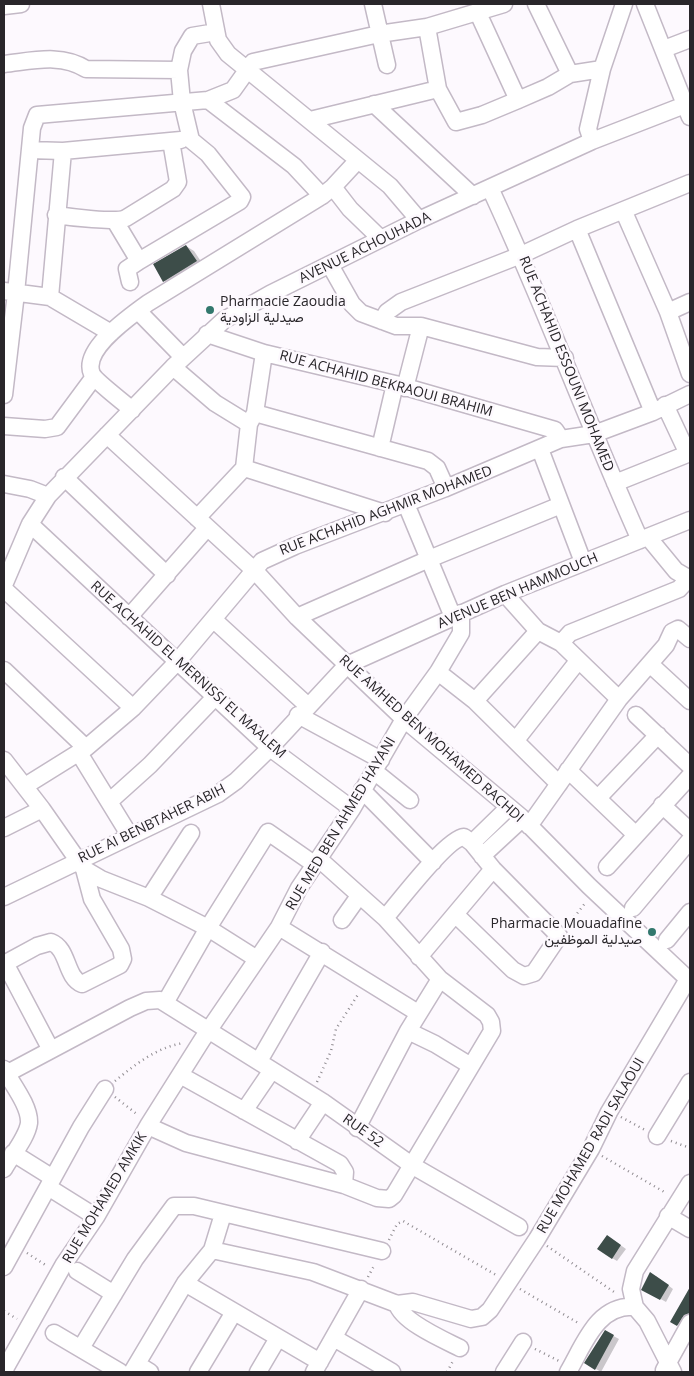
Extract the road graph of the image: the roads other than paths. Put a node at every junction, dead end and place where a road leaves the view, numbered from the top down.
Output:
1 (211, 4) edge
2 (373, 4) edge
3 (504, 4) edge
4 (536, 4) edge
5 (624, 4) edge
6 (645, 4) edge
7 (478, 13) junction
8 (427, 27) junction
9 (216, 32) junction
10 (379, 34) junction
11 (690, 38) edge
12 (664, 49) junction
13 (4, 64) edge
14 (387, 65) dead end
15 (246, 69) junction
16 (602, 69) junction
17 (179, 70) junction
18 (570, 74) junction
19 (438, 89) junction
20 (208, 100) junction
21 (518, 100) junction
22 (182, 102) junction
23 (374, 104) junction
24 (689, 109) edge
25 (310, 120) junction
26 (191, 140) junction
27 (171, 141) junction
28 (592, 141) junction
29 (30, 150) junction
30 (63, 150) junction
31 (358, 160) junction
32 (690, 183) edge
33 (490, 188) junction
34 (327, 192) junction
35 (473, 196) junction
36 (624, 212) junction
37 (56, 215) junction
38 (419, 220) junction
39 (115, 221) junction
40 (578, 229) junction
41 (381, 238) junction
42 (521, 255) junction
43 (139, 261) junction
44 (330, 265) junction
45 (130, 282) dead end
46 (10, 292) edge
47 (50, 297) junction
48 (690, 302) edge
49 (138, 311) junction
50 (668, 312) junction
51 (382, 321) junction
52 (421, 326) junction
53 (111, 333) junction
54 (207, 334) junction
55 (264, 353) junction
56 (565, 358) junction
57 (178, 362) junction
58 (690, 374) edge
59 (94, 377) junction
60 (400, 386) junction
61 (690, 394) edge
62 (4, 395) edge
63 (659, 408) junction
64 (132, 410) junction
65 (252, 418) junction
66 (4, 426) edge
67 (594, 434) junction
68 (107, 435) junction
69 (561, 438) junction
70 (380, 448) junction
71 (540, 449) junction
72 (689, 453) edge
73 (244, 468) junction
74 (64, 477) junction
75 (4, 484) edge
76 (615, 484) junction
77 (446, 488) junction
78 (48, 496) junction
79 (406, 504) junction
80 (561, 505) junction
81 (384, 513) junction
82 (690, 520) edge
83 (202, 523) junction
84 (30, 524) junction
85 (644, 539) junction
86 (429, 559) junction
87 (583, 562) junction
88 (255, 572) junction
89 (167, 575) junction
90 (689, 578) edge
91 (4, 585) edge
92 (4, 589) edge
93 (505, 594) junction
94 (457, 615) junction
95 (129, 617) junction
96 (297, 617) junction
97 (214, 620) junction
98 (538, 630) junction
99 (684, 634) edge
100 (560, 644) junction
101 (177, 662) junction
102 (578, 662) junction
103 (347, 665) junction
104 (651, 665) junction
105 (4, 670) edge
106 (438, 672) junction
107 (216, 696) junction
108 (619, 699) junction
109 (475, 701) junction
110 (690, 702) edge
111 (133, 708) junction
112 (303, 711) junction
113 (636, 715) dead end
114 (404, 719) junction
115 (658, 735) junction
116 (516, 740) junction
117 (270, 748) junction
118 (82, 750) junction
119 (4, 760) edge
120 (378, 765) junction
121 (690, 766) edge
122 (568, 770) junction
123 (690, 776) edge
124 (559, 784) junction
125 (25, 786) junction
126 (362, 790) junction
127 (598, 798) junction
128 (410, 800) dead end
129 (110, 801) junction
130 (662, 805) junction
131 (509, 807) junction
132 (42, 809) junction
133 (352, 809) junction
134 (526, 822) junction
135 (4, 828) edge
136 (690, 831) edge
137 (191, 833) dead end
138 (636, 835) junction
139 (130, 836) junction
140 (690, 840) edge
141 (472, 843) junction
142 (482, 856) junction
143 (316, 861) junction
144 (433, 862) junction
145 (80, 865) junction
146 (607, 867) dead end
147 (494, 869) junction
148 (359, 896) junction
149 (4, 897) edge
150 (149, 898) junction
151 (633, 908) dead end
152 (690, 912) edge
153 (456, 915) junction
154 (385, 918) junction
155 (342, 920) dead end
156 (279, 927) junction
157 (208, 928) junction
158 (667, 940) dead end
159 (322, 952) junction
160 (419, 957) junction
161 (257, 959) junction
162 (5, 963) edge
163 (687, 973) edge
164 (440, 980) junction
165 (165, 1003) junction
166 (418, 1013) junction
167 (408, 1031) junction
168 (205, 1036) junction
169 (51, 1050) junction
170 (266, 1065) junction
171 (471, 1066) junction
172 (5, 1073) edge
173 (180, 1075) junction
174 (690, 1082) edge
175 (105, 1089) road end
176 (317, 1098) junction
177 (244, 1111) junction
178 (149, 1125) junction
179 (358, 1128) junction
180 (657, 1136) dead end
181 (297, 1141) junction
182 (13, 1153) junction
183 (413, 1166) junction
184 (4, 1169) edge
185 (51, 1182) junction
186 (690, 1183) edge
187 (344, 1185) junction
188 (223, 1214) junction
189 (668, 1216) junction
190 (96, 1217) junction
191 (519, 1227) dead end
192 (690, 1229) edge
193 (212, 1250) junction
194 (382, 1251) dead end
195 (4, 1267) edge
196 (77, 1271) dead end
197 (185, 1283) junction
198 (362, 1289) junction
199 (114, 1294) junction
200 (397, 1304) junction
201 (634, 1307) junction
202 (234, 1312) junction
203 (690, 1323) edge
204 (54, 1333) dead end
205 (278, 1338) junction
206 (334, 1338) junction
207 (523, 1342) road end
208 (81, 1348) junction
209 (460, 1348) dead end
210 (317, 1367) edge
211 (565, 1368) edge
212 (9, 1369) edge
213 (668, 1369) edge
214 (139, 1370) edge
215 (120, 1372) edge
216 (198, 1372) edge
217 (258, 1372) edge
218 (392, 1372) edge
219 (504, 1372) edge

1 - 9 street
2 - 10 street
3 - 7 street
4 - 18 street
5 - 16 street
6 - 12 street
7 - 8 street
7 - 21 street
8 - 10 street
8 - 19 street
9 - 15 street
9 - 17 street
10 - 14 street
10 - 15 street
11 - 12 street
12 - 24 street
13 - 17 street
15 - 20 street
15 - 25 street
16 - 18 street
16 - 28 street
17 - 22 street
18 - 21 street
19 - 21 street
19 - 23 street
20 - 22 street
20 - 34 street
22 - 26 street
22 - 29 street
23 - 25 street
23 - 35 street
24 - 28 street, AVENUE ACHOUHADA
25 - 31 street
26 - 27 street
26 - 43 street
27 - 30 street
27 - 39 street
28 - 33 street, AVENUE ACHOUHADA
29 - 30 street
29 - 46 street
30 - 37 street
31 - 34 street
31 - 38 street
32 - 36 street
33 - 35 street, AVENUE ACHOUHADA
33 - 42 street, RUE ACHAHID ESSOUNI MOHAMED
34 - 41 street
34 - 49 street
35 - 38 street, AVENUE ACHOUHADA
36 - 40 street
36 - 50 street
37 - 39 street
37 - 47 street
38 - 41 street, AVENUE ACHOUHADA
39 - 43 street
40 - 42 street
40 - 63 street
41 - 44 street, AVENUE ACHOUHADA
42 - 51 street
42 - 56 street, RUE ACHAHID ESSOUNI MOHAMED
43 - 45 street
44 - 51 street
44 - 54 street, AVENUE ACHOUHADA
46 - 47 street
46 - 62 street
47 - 53 street
48 - 50 street
49 - 53 street
49 - 57 street
50 - 58 street
51 - 52 street
52 - 56 street
52 - 60 street
53 - 59 street
54 - 55 street, RUE ACHAHID BEKRAOUI BRAHIM
54 - 57 street, AVENUE ACHOUHADA
55 - 60 street, RUE ACHAHID BEKRAOUI BRAHIM
55 - 65 street
56 - 67 street, RUE ACHAHID ESSOUNI MOHAMED
57 - 64 street, AVENUE ACHOUHADA
57 - 65 street
59 - 64 street
59 - 66 street
60 - 69 street, RUE ACHAHID BEKRAOUI BRAHIM
60 - 70 street
61 - 63 street, RUE ACHAHID AGHMIR MOHAMED
63 - 67 street, RUE ACHAHID AGHMIR MOHAMED
63 - 72 street
64 - 68 street, AVENUE ACHOUHADA
65 - 70 street
65 - 73 street
67 - 69 street, RUE ACHAHID AGHMIR MOHAMED
67 - 76 street, RUE ACHAHID ESSOUNI MOHAMED
68 - 74 street, AVENUE ACHOUHADA
68 - 83 street, RUE AMHED BEN MOHAMED RACHDI
69 - 71 street, RUE ACHAHID AGHMIR MOHAMED
70 - 77 street
71 - 77 street, RUE ACHAHID AGHMIR MOHAMED
71 - 80 street
72 - 76 street
73 - 81 street
73 - 83 street
74 - 78 street, AVENUE ACHOUHADA
74 - 89 street
75 - 78 street
76 - 85 street, RUE ACHAHID ESSOUNI MOHAMED
77 - 79 street, RUE ACHAHID AGHMIR MOHAMED
78 - 84 street, AVENUE ACHOUHADA
79 - 81 street, RUE ACHAHID AGHMIR MOHAMED
79 - 86 street
80 - 86 street
80 - 87 street
81 - 88 street, RUE ACHAHID AGHMIR MOHAMED
82 - 85 street, AVENUE BEN HAMMOUCH
83 - 88 street, RUE AMHED BEN MOHAMED RACHDI
83 - 89 street
84 - 91 street, AVENUE ACHOUHADA
84 - 95 street, RUE ACHAHID EL MERNISSI EL MAALEM
85 - 87 street, AVENUE BEN HAMMOUCH
85 - 90 street, RUE ACHAHID ESSOUNI MOHAMED
86 - 94 street
86 - 96 street
87 - 93 street, AVENUE BEN HAMMOUCH
88 - 96 street, RUE AMHED BEN MOHAMED RACHDI
88 - 97 street, RUE ACHAHID AGHMIR MOHAMED
89 - 95 street
90 - 100 street
92 - 111 street
93 - 94 street, AVENUE BEN HAMMOUCH
93 - 98 street
94 - 103 street, AVENUE BEN HAMMOUCH
94 - 106 street, RUE MED BEN AHMED HAYANI
95 - 101 street, RUE ACHAHID EL MERNISSI EL MAALEM
96 - 103 street, RUE AMHED BEN MOHAMED RACHDI
97 - 101 street, RUE ACHAHID AGHMIR MOHAMED
97 - 112 street
98 - 100 street
98 - 109 street
99 - 104 street
100 - 102 street
101 - 107 street, RUE ACHAHID EL MERNISSI EL MAALEM
101 - 111 street, RUE ACHAHID AGHMIR MOHAMED
102 - 108 street
102 - 116 street
103 - 112 street, RUE AI BENBTAHER ABIH
103 - 114 street, RUE AMHED BEN MOHAMED RACHDI
104 - 108 street
104 - 110 street
105 - 118 street
106 - 109 street
106 - 114 street, RUE MED BEN AHMED HAYANI
107 - 117 street, RUE ACHAHID EL MERNISSI EL MAALEM
107 - 129 street
108 - 122 street
109 - 116 street
111 - 118 street, RUE ACHAHID AGHMIR MOHAMED
112 - 117 street, RUE AI BENBTAHER ABIH
112 - 120 street
113 - 115 street
114 - 120 street, RUE MED BEN AHMED HAYANI
114 - 131 street, RUE AMHED BEN MOHAMED RACHDI
115 - 121 street
115 - 127 street
116 - 124 street
117 - 133 street, RUE ACHAHID EL MERNISSI EL MAALEM
117 - 139 street, RUE AI BENBTAHER ABIH
118 - 125 street, RUE ACHAHID AGHMIR MOHAMED
118 - 129 street
119 - 125 street
120 - 126 street, RUE MED BEN AHMED HAYANI
120 - 128 street
122 - 124 street
122 - 127 street
123 - 130 street
124 - 134 street
125 - 132 street
126 - 133 street, RUE MED BEN AHMED HAYANI
126 - 144 street
127 - 138 street
129 - 139 street
130 - 136 street
130 - 138 street
131 - 134 street, RUE AMHED BEN MOHAMED RACHDI
131 - 141 street
132 - 135 street
132 - 145 street
133 - 143 street, RUE MED BEN AHMED HAYANI
134 - 142 street
134 - 163 street, RUE AMHED BEN MOHAMED RACHDI
137 - 150 street
138 - 146 street
139 - 145 street, RUE AI BENBTAHER ABIH
140 - 151 street
141 - 142 street
141 - 144 street
142 - 147 street
143 - 148 street
143 - 156 street, RUE MED BEN AHMED HAYANI
143 - 157 street
144 - 154 street
145 - 149 street, RUE AI BENBTAHER ABIH
145 - 150 street
145 - 162 street
147 - 153 street
147 - 153 street
148 - 154 street
148 - 155 street
150 - 157 street
152 - 158 street
153 - 160 street
154 - 160 street
156 - 159 street
156 - 161 street, RUE MED BEN AHMED HAYANI
157 - 161 street
157 - 165 street
159 - 166 street
159 - 170 street
160 - 164 street
161 - 168 street, RUE MED BEN AHMED HAYANI
162 - 169 street
163 - 200 street, RUE MOHAMED RADI SALAOUI
164 - 166 street
164 - 171 street
165 - 168 street, RUE 52
165 - 169 street
166 - 167 street
167 - 171 street
167 - 179 street
168 - 170 street, RUE 52
168 - 173 street, RUE MOHAMED AMKIK
169 - 172 street
170 - 176 street, RUE 52
170 - 177 street
171 - 183 street
172 - 182 street
173 - 177 street
173 - 178 street, RUE MOHAMED AMKIK
174 - 180 street
175 - 185 street
176 - 179 street, RUE 52
176 - 181 street
177 - 181 street
178 - 187 street
178 - 190 street, RUE MOHAMED AMKIK
179 - 183 street, RUE 52
181 - 187 street
182 - 184 street
182 - 185 street
183 - 187 street
183 - 191 street, RUE 52
185 - 190 street
185 - 195 street
186 - 189 street
188 - 193 street
188 - 194 street
188 - 199 street
189 - 192 street
189 - 201 street
190 - 212 street, RUE MOHAMED AMKIK
193 - 197 street
193 - 198 street
196 - 199 street
197 - 202 street
197 - 214 street
198 - 200 street
198 - 206 street
199 - 208 street
200 - 209 street
201 - 211 street
201 - 213 street
202 - 205 street
202 - 216 street
203 - 213 street
204 - 208 street
205 - 210 street
205 - 217 street
206 - 210 street
206 - 218 street
207 - 219 street
208 - 215 street

